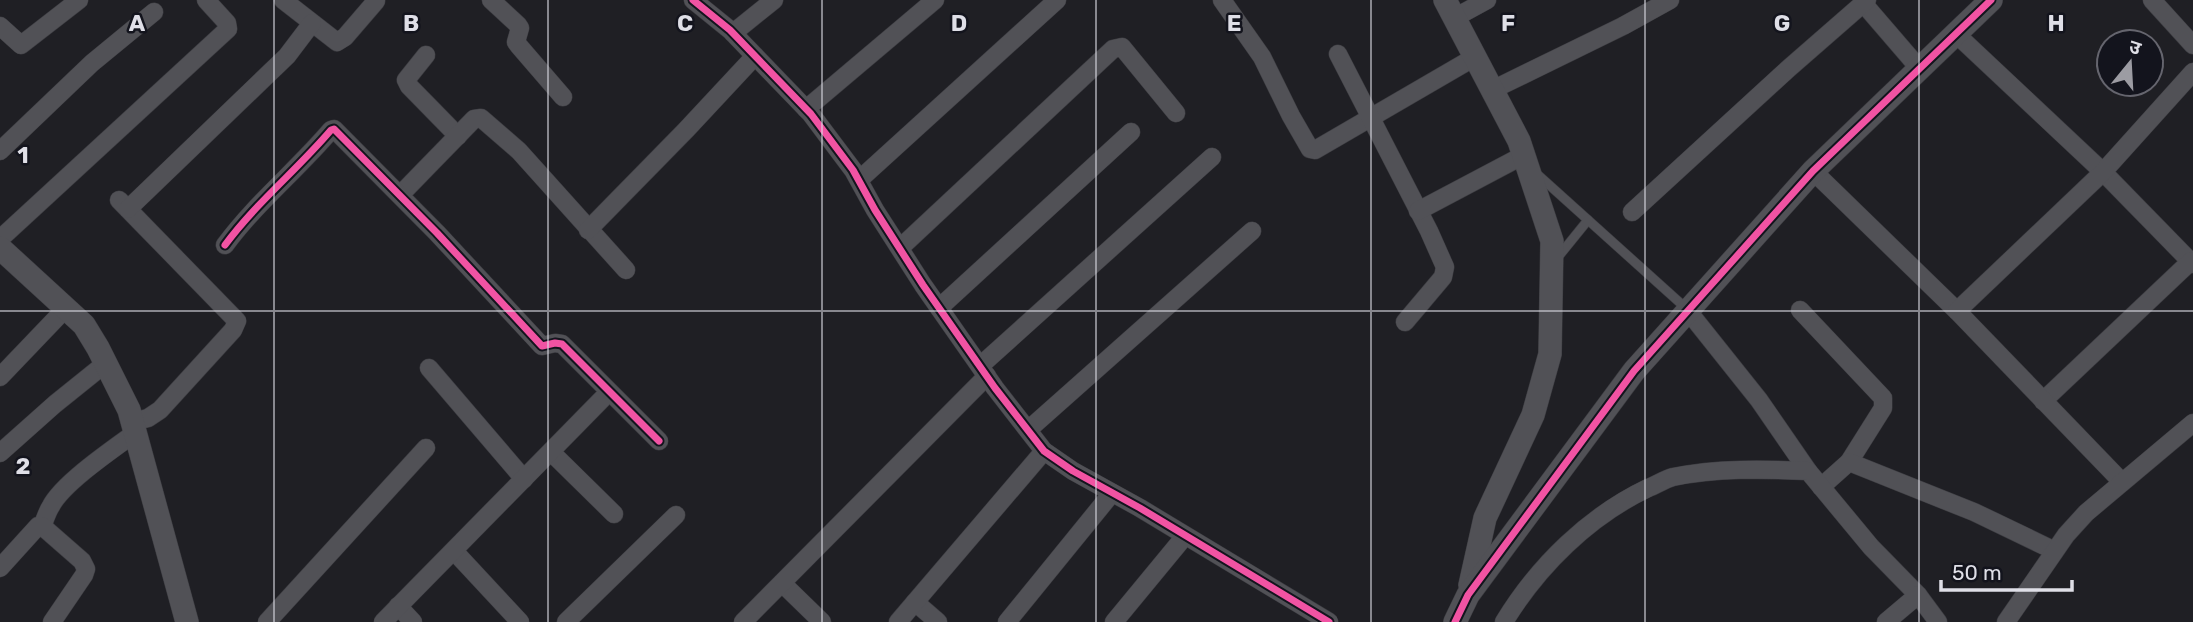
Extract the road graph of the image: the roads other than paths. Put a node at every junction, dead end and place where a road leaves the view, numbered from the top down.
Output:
1 (79, 0) edge
2 (206, 0) edge
3 (284, 0) edge
4 (376, 0) edge
5 (491, 0) edge
6 (693, 0) edge
7 (774, 0) edge
8 (935, 0) edge
9 (1057, 0) edge
10 (1222, 0) edge
11 (1487, 0) edge
12 (1670, 0) edge
13 (1991, 0) edge
14 (2152, 0) edge
15 (1866, 2) edge
16 (1450, 9) edge
17 (154, 12) dead end
18 (312, 23) junction
19 (0, 26) edge
20 (733, 33) junction
21 (1955, 33) junction
22 (2193, 45) edge
23 (1338, 54) dead end
24 (426, 55) dead end
25 (755, 56) junction
26 (1475, 57) junction
27 (1919, 68) junction
28 (2193, 72) edge
29 (1492, 90) junction
30 (563, 97) dead end
31 (806, 109) junction
32 (1176, 113) dead end
33 (1372, 116) junction
34 (1131, 132) dead end
35 (458, 135) junction
36 (0, 151) edge
37 (1212, 157) dead end
38 (1526, 160) junction
39 (1814, 171) junction
40 (2103, 172) junction
41 (859, 180) junction
42 (400, 195) junction
43 (1418, 211) junction
44 (1632, 212) dead end
45 (1588, 220) junction
46 (588, 230) junction
47 (1252, 230) dead end
48 (0, 239) edge
49 (225, 245) dead end
50 (0, 248) edge
51 (900, 248) junction
52 (2192, 263) edge
53 (1552, 264) junction
54 (626, 270) dead end
55 (939, 307) junction
56 (66, 308) junction
57 (1800, 310) dead end
58 (1688, 311) junction
59 (1957, 311) junction
60 (1405, 322) dead end
61 (106, 363) junction
62 (429, 368) dead end
63 (983, 371) junction
64 (0, 377) edge
65 (609, 393) junction
66 (2043, 401) junction
67 (2193, 423) edge
68 (134, 428) junction
69 (1028, 430) junction
70 (659, 441) dead end
71 (426, 448) dead end
72 (551, 452) junction
73 (1044, 452) junction
74 (0, 453) edge
75 (1849, 463) junction
76 (1808, 471) junction
77 (524, 479) junction
78 (2122, 482) junction
79 (1821, 487) junction
80 (1112, 493) junction
81 (614, 513) dead end
82 (676, 515) dead end
83 (42, 526) junction
84 (1185, 536) junction
85 (2053, 550) junction
86 (454, 551) junction
87 (0, 568) edge
88 (782, 583) junction
89 (1468, 595) junction
90 (1918, 595) junction
91 (915, 602) junction
92 (398, 607) junction
93 (51, 622) edge
94 (187, 622) edge
95 (267, 622) edge
96 (383, 622) edge
97 (413, 622) edge
98 (520, 622) edge
99 (566, 622) edge
100 (743, 622) edge
101 (822, 622) edge
102 (898, 622) edge
103 (938, 622) edge
104 (1007, 622) edge
105 (1114, 622) edge
106 (1329, 622) edge
107 (1455, 622) edge
108 (1504, 622) edge
109 (1886, 622) edge
110 (1938, 622) edge
111 (2006, 622) edge

1 - 19 street
2 - 48 street
3 - 18 street
4 - 18 street
5 - 30 street
6 - 20 street
7 - 20 street
8 - 31 street
9 - 41 street
10 - 33 street
11 - 16 street
12 - 29 street
13 - 21 street
14 - 22 street
15 - 27 street
15 - 44 street
16 - 26 street
17 - 36 street
18 - 68 street
20 - 25 street
21 - 27 street
21 - 40 street
23 - 33 street
24 - 35 street
25 - 31 street
25 - 46 street
26 - 29 street
26 - 33 street
27 - 39 street
28 - 40 street
29 - 38 street
31 - 41 street
32 - 51 street
33 - 43 street
34 - 55 street
35 - 42 street
35 - 46 street
37 - 63 street
38 - 43 street
38 - 45 lane
38 - 53 street
39 - 58 street
39 - 59 street
40 - 52 street
40 - 59 street
41 - 51 street
42 - 49 street
42 - 65 street
43 - 60 street
45 - 53 lane
45 - 58 lane
46 - 54 street
47 - 69 street
50 - 56 street
51 - 55 street
52 - 66 street
53 - 89 street
55 - 63 street
56 - 61 street
56 - 64 street
57 - 75 street
58 - 76 street
58 - 89 street
59 - 66 street
61 - 68 street
61 - 74 street
62 - 77 street
63 - 69 street
63 - 88 street
65 - 70 street
65 - 72 street
66 - 78 street
67 - 78 street
68 - 83 street
68 - 94 street
69 - 73 street
71 - 95 street
72 - 77 street
72 - 81 street
73 - 80 street
73 - 91 street
75 - 79 street
75 - 85 street
76 - 79 street
76 - 108 street
77 - 86 street
78 - 85 street
79 - 90 street
80 - 84 street
80 - 104 street
82 - 99 street
83 - 87 street
83 - 93 street
84 - 105 street
84 - 106 street
85 - 111 street
86 - 92 street
86 - 98 street
88 - 100 street
88 - 101 street
89 - 107 street
90 - 109 street
90 - 110 street
91 - 102 street
91 - 103 street
92 - 96 street
92 - 97 street

